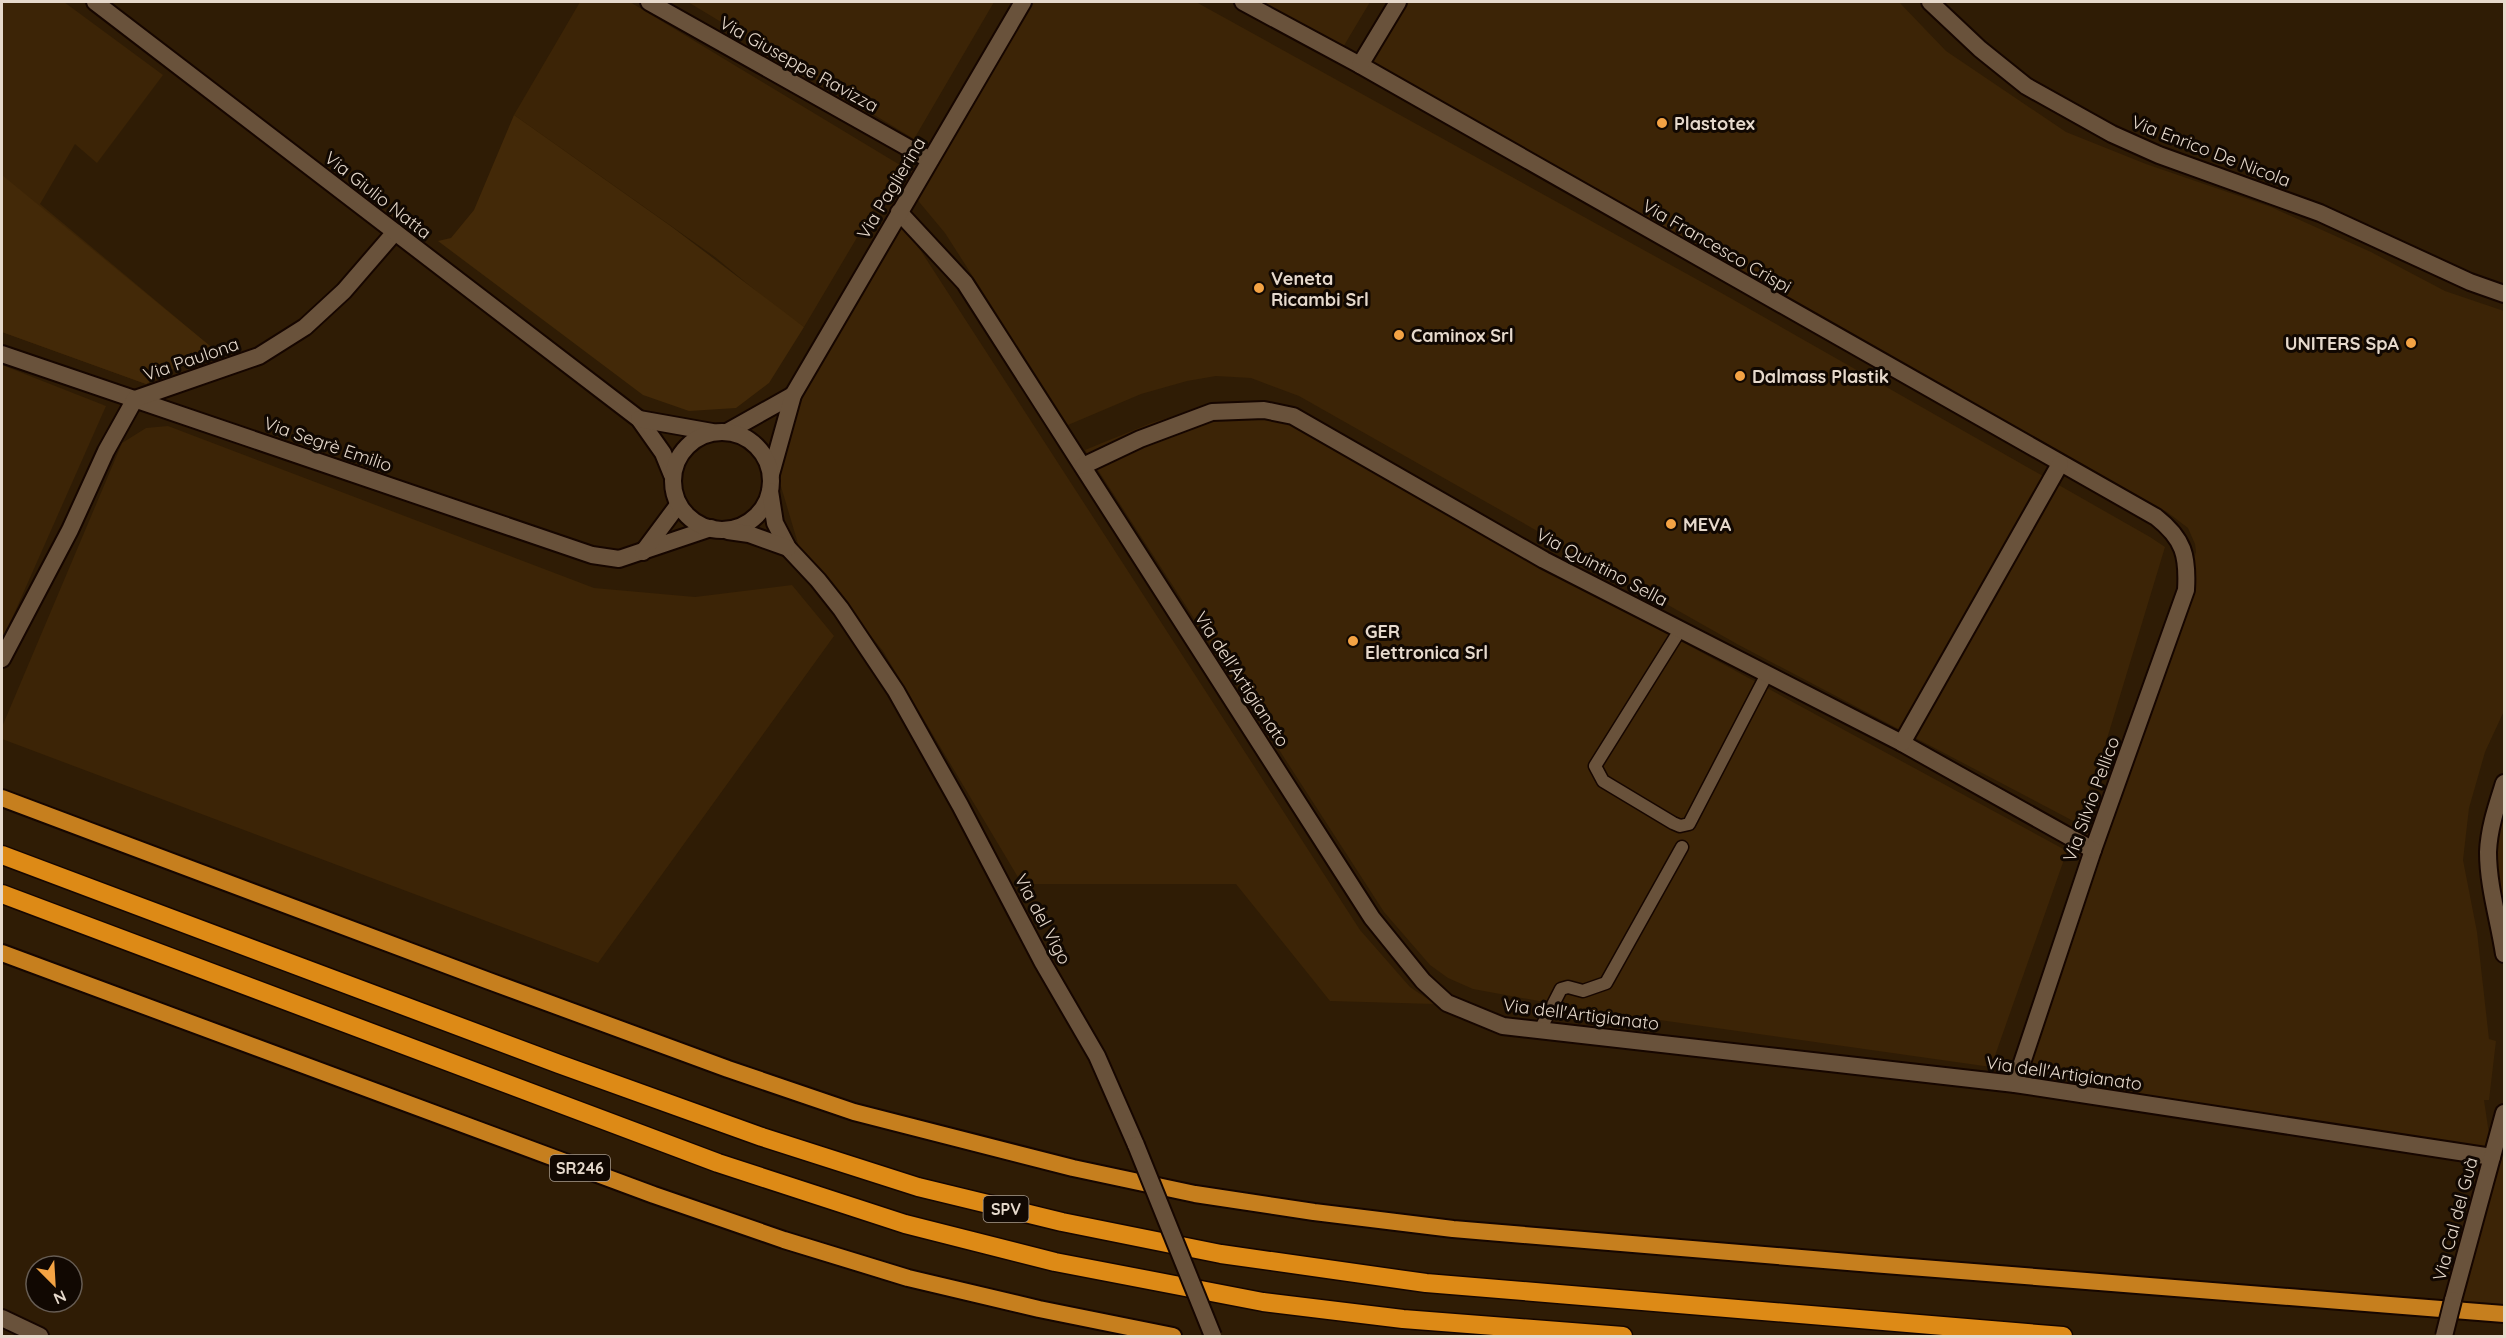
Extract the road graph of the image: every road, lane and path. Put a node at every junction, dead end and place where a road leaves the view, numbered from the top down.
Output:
1 (95, 2) edge
2 (1023, 2) edge
3 (1243, 2) edge
4 (1398, 2) edge
5 (1929, 2) edge
6 (660, 4) edge
7 (1360, 65) junction
8 (930, 160) junction
9 (899, 212) junction
10 (395, 232) junction
11 (2505, 294) edge
12 (2, 354) edge
13 (793, 395) junction
14 (135, 399) junction
15 (639, 419) junction
16 (720, 432) junction
17 (2060, 464) junction
18 (1083, 466) junction
19 (672, 475) junction
20 (770, 483) junction
21 (678, 505) junction
22 (2170, 528) joint
23 (715, 529) junction
24 (788, 548) junction
25 (643, 552) junction
26 (1680, 630) junction
27 (2, 659) edge
28 (1767, 674) junction
29 (1902, 743) junction
30 (2505, 783) edge
31 (2, 798) edge
32 (1682, 847) dead end
33 (2093, 850) junction
34 (2, 855) edge
35 (2, 894) edge
36 (2, 953) edge
37 (2505, 954) edge
38 (1540, 1030) junction
39 (2015, 1084) junction
40 (2505, 1113) edge
41 (2492, 1157) junction
42 (2505, 1314) edge
43 (2, 1318) edge
44 (40, 1336) edge
45 (1173, 1336) edge
46 (1213, 1336) edge
47 (1623, 1336) edge
48 (2063, 1336) edge
49 (2444, 1336) edge

1 - 10 street, Via Giulio Natta
2 - 8 street, Via Paglierina
3 - 7 street, Via Francesco Crispi
4 - 7 street
5 - 11 street, Via Enrico De Nicola
6 - 8 street, Via Giuseppe Ravizza
7 - 17 street, Via Francesco Crispi
8 - 9 street, Via Paglierina
9 - 13 street, Via Paglierina
9 - 18 street, Via dell'Artigianato
10 - 14 street, Via Paulona
10 - 15 street, Via Giulio Natta
12 - 14 street, Via Segrè Emilio
13 - 16 street
13 - 20 street, Via Paglierina
14 - 25 street, Via Segrè Emilio
14 - 27 street, Via Paulona
15 - 16 street, Via Giulio Natta
15 - 19 street, Via Giulio Natta
16 - 19 street
16 - 20 street
17 - 22 street, Via Francesco Crispi
17 - 29 street
18 - 26 street, Via Quintino Sella
18 - 38 street, Via dell'Artigianato
19 - 21 street
20 - 23 street
20 - 24 street, Via del Vigo
21 - 23 street
21 - 25 street
22 - 33 street, Via Silvio Pellico
23 - 24 street, Via del Vigo
23 - 25 street, Via Segrè Emilio
24 - 46 street, Via del Vigo, bridge
26 - 28 street, Via Quintino Sella
26 - 28 lane
28 - 29 street, Via Quintino Sella
29 - 33 street, Via Quintino Sella
30 - 37 street
31 - 42 highway
32 - 38 lane
33 - 39 street, Via Silvio Pellico
34 - 48 highway, SPV
35 - 47 highway, SPV
36 - 45 highway, SR246
38 - 39 street, Via dell'Artigianato
39 - 41 street, Via dell'Artigianato
40 - 41 street, Via Cal del Guà
41 - 49 street, Via Cal del Guà, bridge
43 - 44 street

